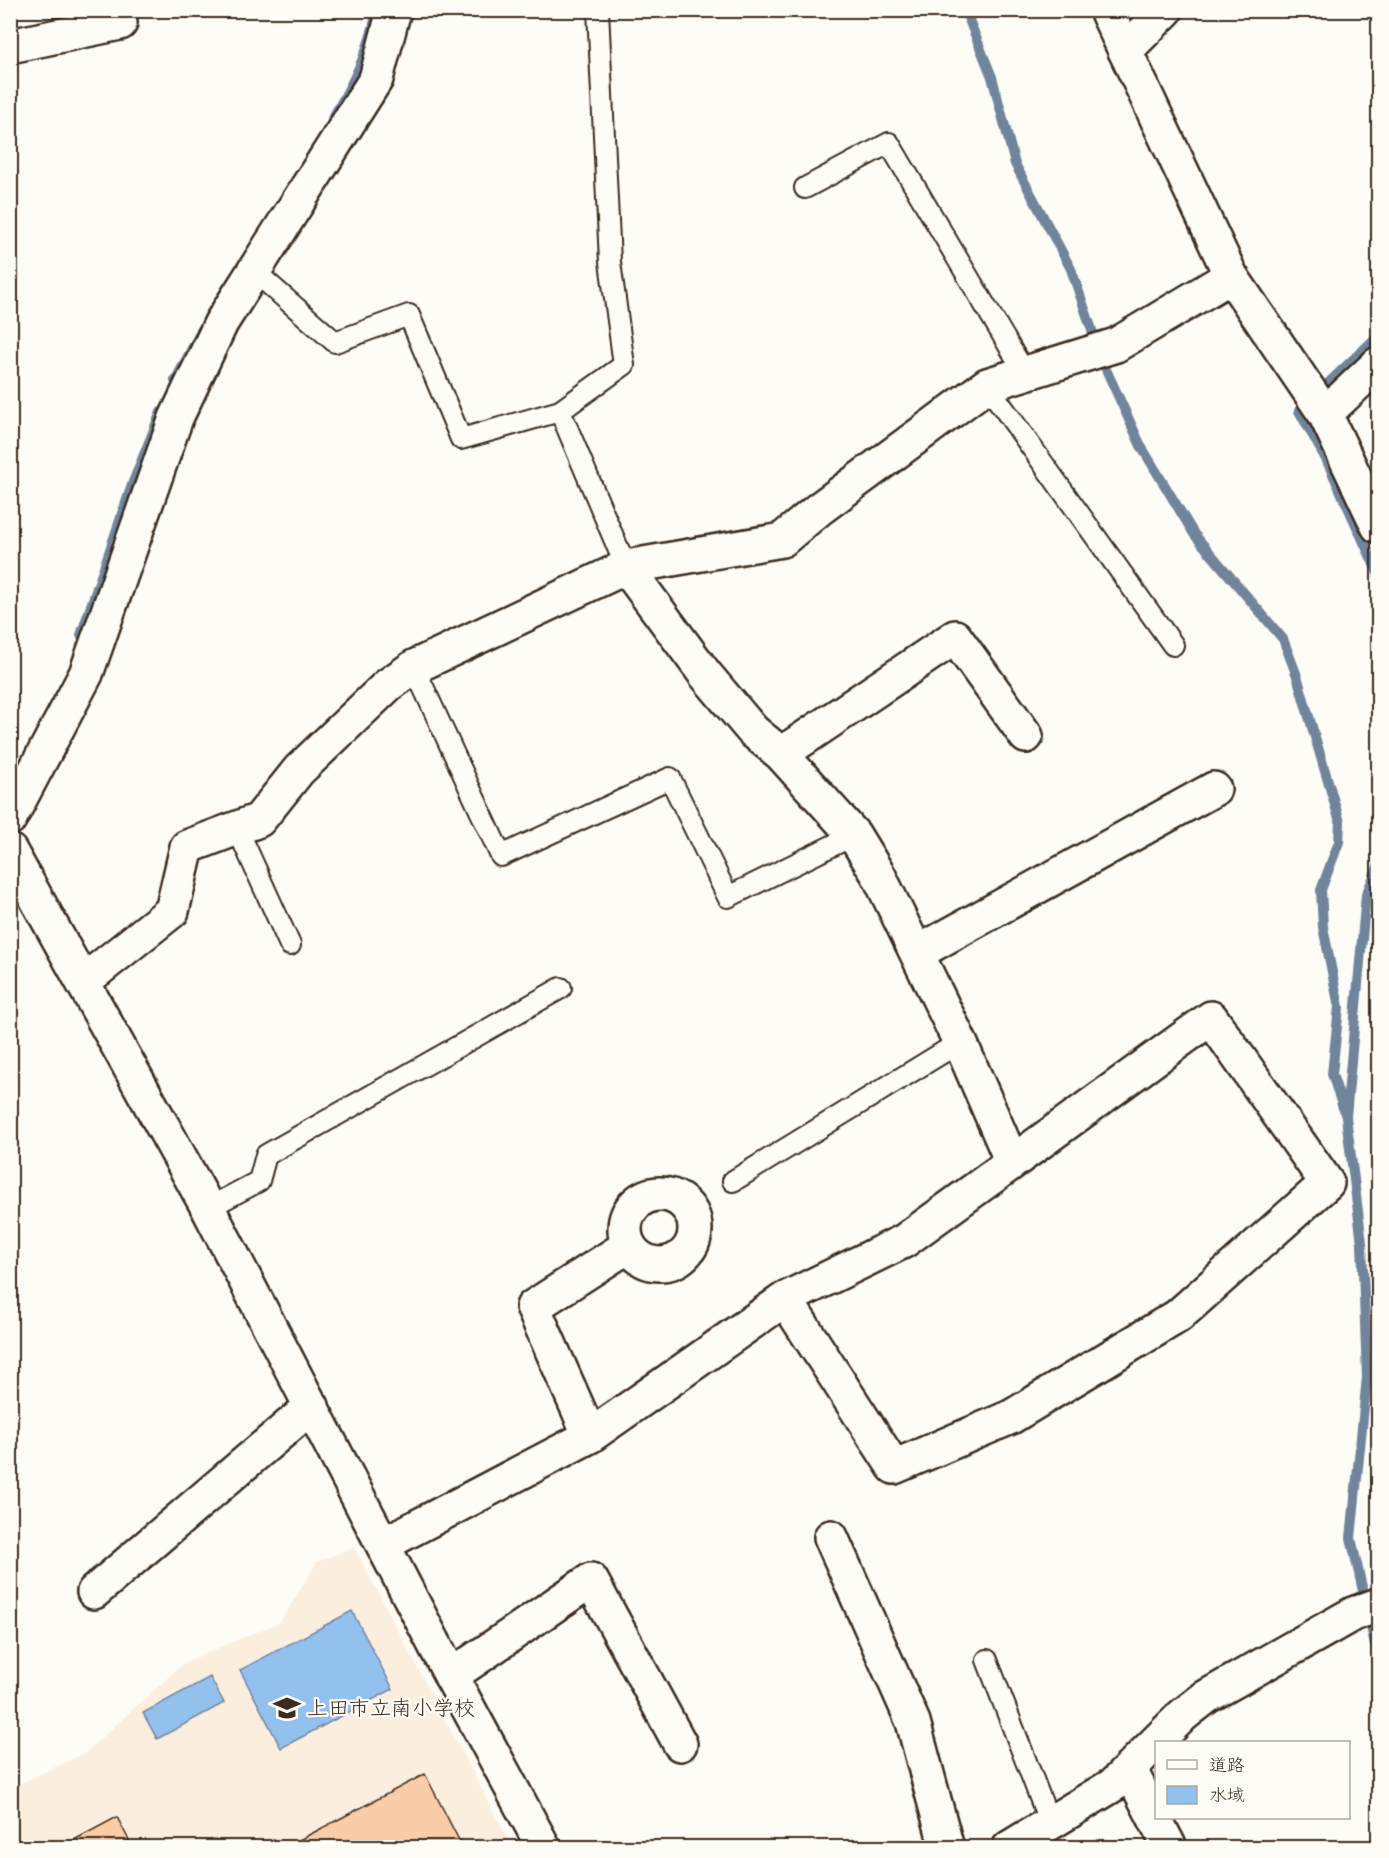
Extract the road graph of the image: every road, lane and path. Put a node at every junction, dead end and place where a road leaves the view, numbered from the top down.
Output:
1 (394, 10) edge
2 (598, 10) edge
3 (1106, 10) edge
4 (1167, 10) edge
5 (120, 23) dead end
6 (10, 46) edge
7 (1125, 51) junction
8 (805, 188) dead end
9 (255, 271) junction
10 (1232, 276) junction
11 (1378, 364) edge
12 (1025, 373) junction
13 (987, 385) junction
14 (560, 411) junction
15 (1325, 414) junction
16 (1378, 526) edge
17 (626, 567) junction
18 (1173, 645) dead end
19 (414, 668) junction
20 (1026, 736) dead end
21 (781, 754) junction
22 (1214, 789) dead end
23 (10, 818) edge
24 (237, 828) junction
25 (854, 836) junction
26 (10, 852) edge
27 (290, 945) dead end
28 (917, 953) junction
29 (84, 981) junction
30 (561, 988) dead end
31 (960, 1042) junction
32 (1012, 1162) junction
33 (733, 1181) dead end
34 (208, 1208) junction
35 (628, 1246) dead end
36 (785, 1299) junction
37 (312, 1406) junction
38 (590, 1436) junction
39 (831, 1537) dead end
40 (384, 1544) junction
41 (94, 1592) dead end
42 (1370, 1608) edge
43 (987, 1660) dead end
44 (451, 1676) junction
45 (1158, 1741) edge
46 (680, 1744) dead end
47 (1155, 1744) edge
48 (1130, 1770) junction
49 (1155, 1819) edge
50 (1155, 1819) edge
51 (1049, 1821) junction
52 (544, 1848) edge
53 (947, 1848) edge
54 (1009, 1848) edge
55 (1170, 1848) edge

1 - 9 street
2 - 14 lane
3 - 7 street
4 - 7 street
5 - 6 street
7 - 10 street
8 - 12 lane
9 - 14 lane
9 - 23 street
10 - 12 street
10 - 15 street
11 - 15 street
12 - 13 street
13 - 17 street
13 - 18 lane
14 - 17 lane
15 - 16 street
17 - 19 street
17 - 21 street
19 - 24 street
19 - 25 lane
20 - 21 street
21 - 25 street
22 - 28 street
24 - 27 lane
24 - 29 street
25 - 28 street
26 - 29 street
28 - 31 street
29 - 34 street
30 - 34 lane
31 - 32 street
31 - 33 lane
32 - 36 street
32 - 36 street
34 - 37 street
35 - 38 street
36 - 38 street
37 - 40 street
37 - 41 street
38 - 40 street
39 - 53 street
40 - 44 street
42 - 45 street
43 - 51 lane
44 - 46 street
44 - 52 street
47 - 48 street
48 - 49 street
48 - 51 street
50 - 55 street
51 - 54 street

